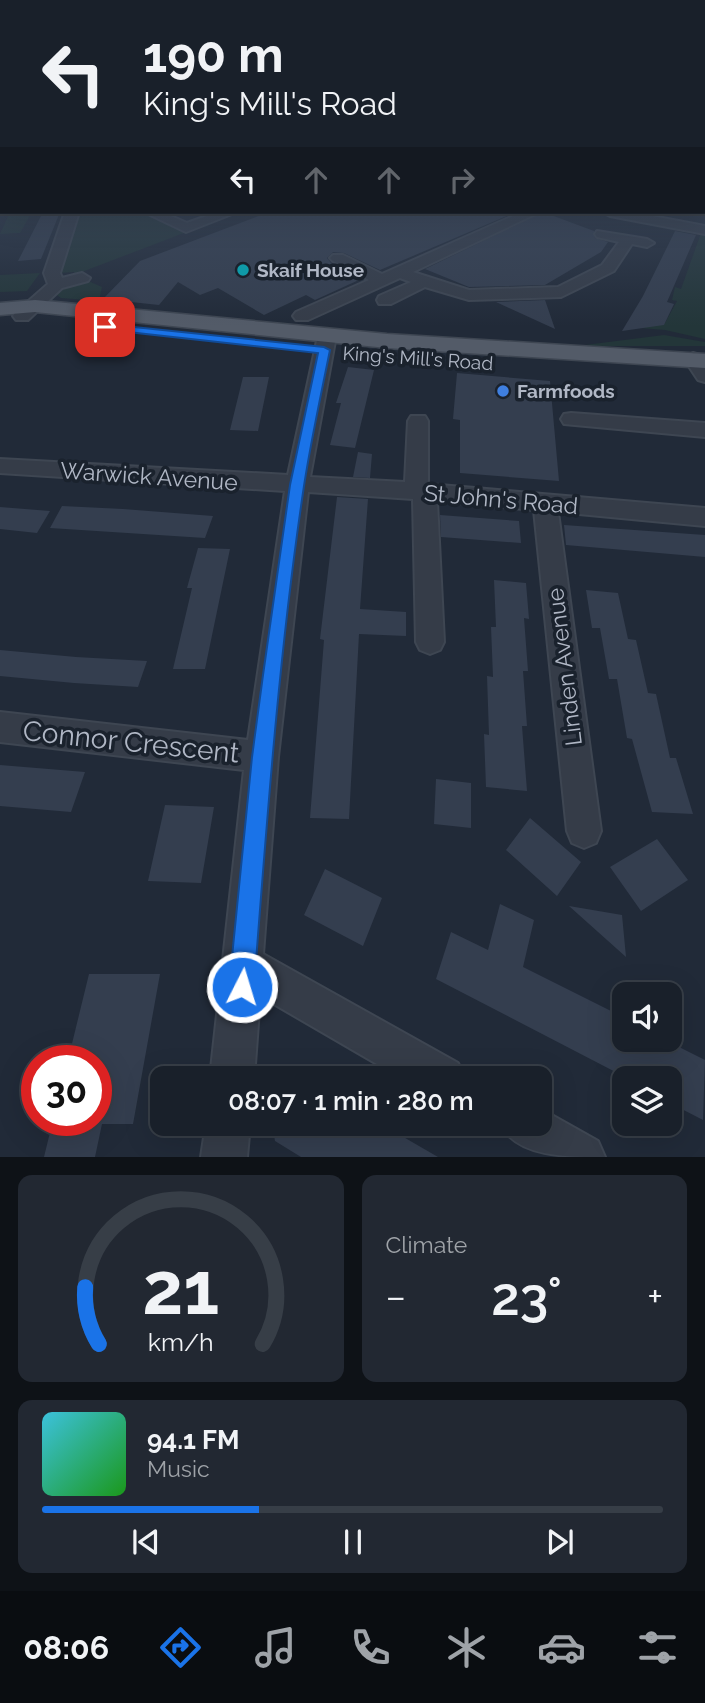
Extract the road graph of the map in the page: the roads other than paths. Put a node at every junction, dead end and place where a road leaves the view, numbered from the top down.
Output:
1 (70, 218) edge
2 (163, 218) edge
3 (214, 218) edge
4 (520, 218) edge
5 (668, 218) edge
6 (705, 230) edge
7 (602, 234) dead end
8 (628, 239) junction
9 (647, 243) dead end
10 (338, 258) dead end
11 (400, 272) junction
12 (82, 278) dead end
13 (382, 280) junction
14 (425, 281) junction
15 (56, 285) junction
16 (385, 300) dead end
17 (16, 310) edge
18 (302, 316) dead end
19 (325, 343) junction
20 (702, 367) edge
21 (571, 419) dead end
22 (418, 421) dead end
23 (705, 430) edge
24 (0, 466) edge
25 (297, 485) junction
26 (421, 491) junction
27 (545, 503) junction
28 (705, 517) edge
29 (430, 642) dead end
30 (0, 727) edge
31 (262, 757) junction
32 (584, 831) dead end
33 (244, 965) junction
34 (233, 1066) edge
35 (422, 1066) edge
36 (227, 1136) edge
37 (544, 1136) edge
38 (224, 1157) edge
39 (582, 1157) edge

1 - 15 street
2 - 3 street
4 - 11 street
5 - 6 street
7 - 8 street
8 - 9 street
8 - 14 street
10 - 13 street
11 - 13 street
11 - 14 street
12 - 15 street
13 - 18 street
14 - 16 street
15 - 17 street
17 - 19 main road, King's Mill's Road
19 - 20 main road, King's Mill's Road
19 - 25 street
21 - 23 street
22 - 26 street
24 - 25 street, Warwick Avenue
25 - 26 street, St John's Road
25 - 31 street
26 - 27 street, St John's Road
26 - 29 street
27 - 28 street, St John's Road
27 - 32 street, Linden Avenue
30 - 31 street, Connor Crescent
31 - 33 street
33 - 34 street
33 - 35 street
36 - 38 street
37 - 39 street

